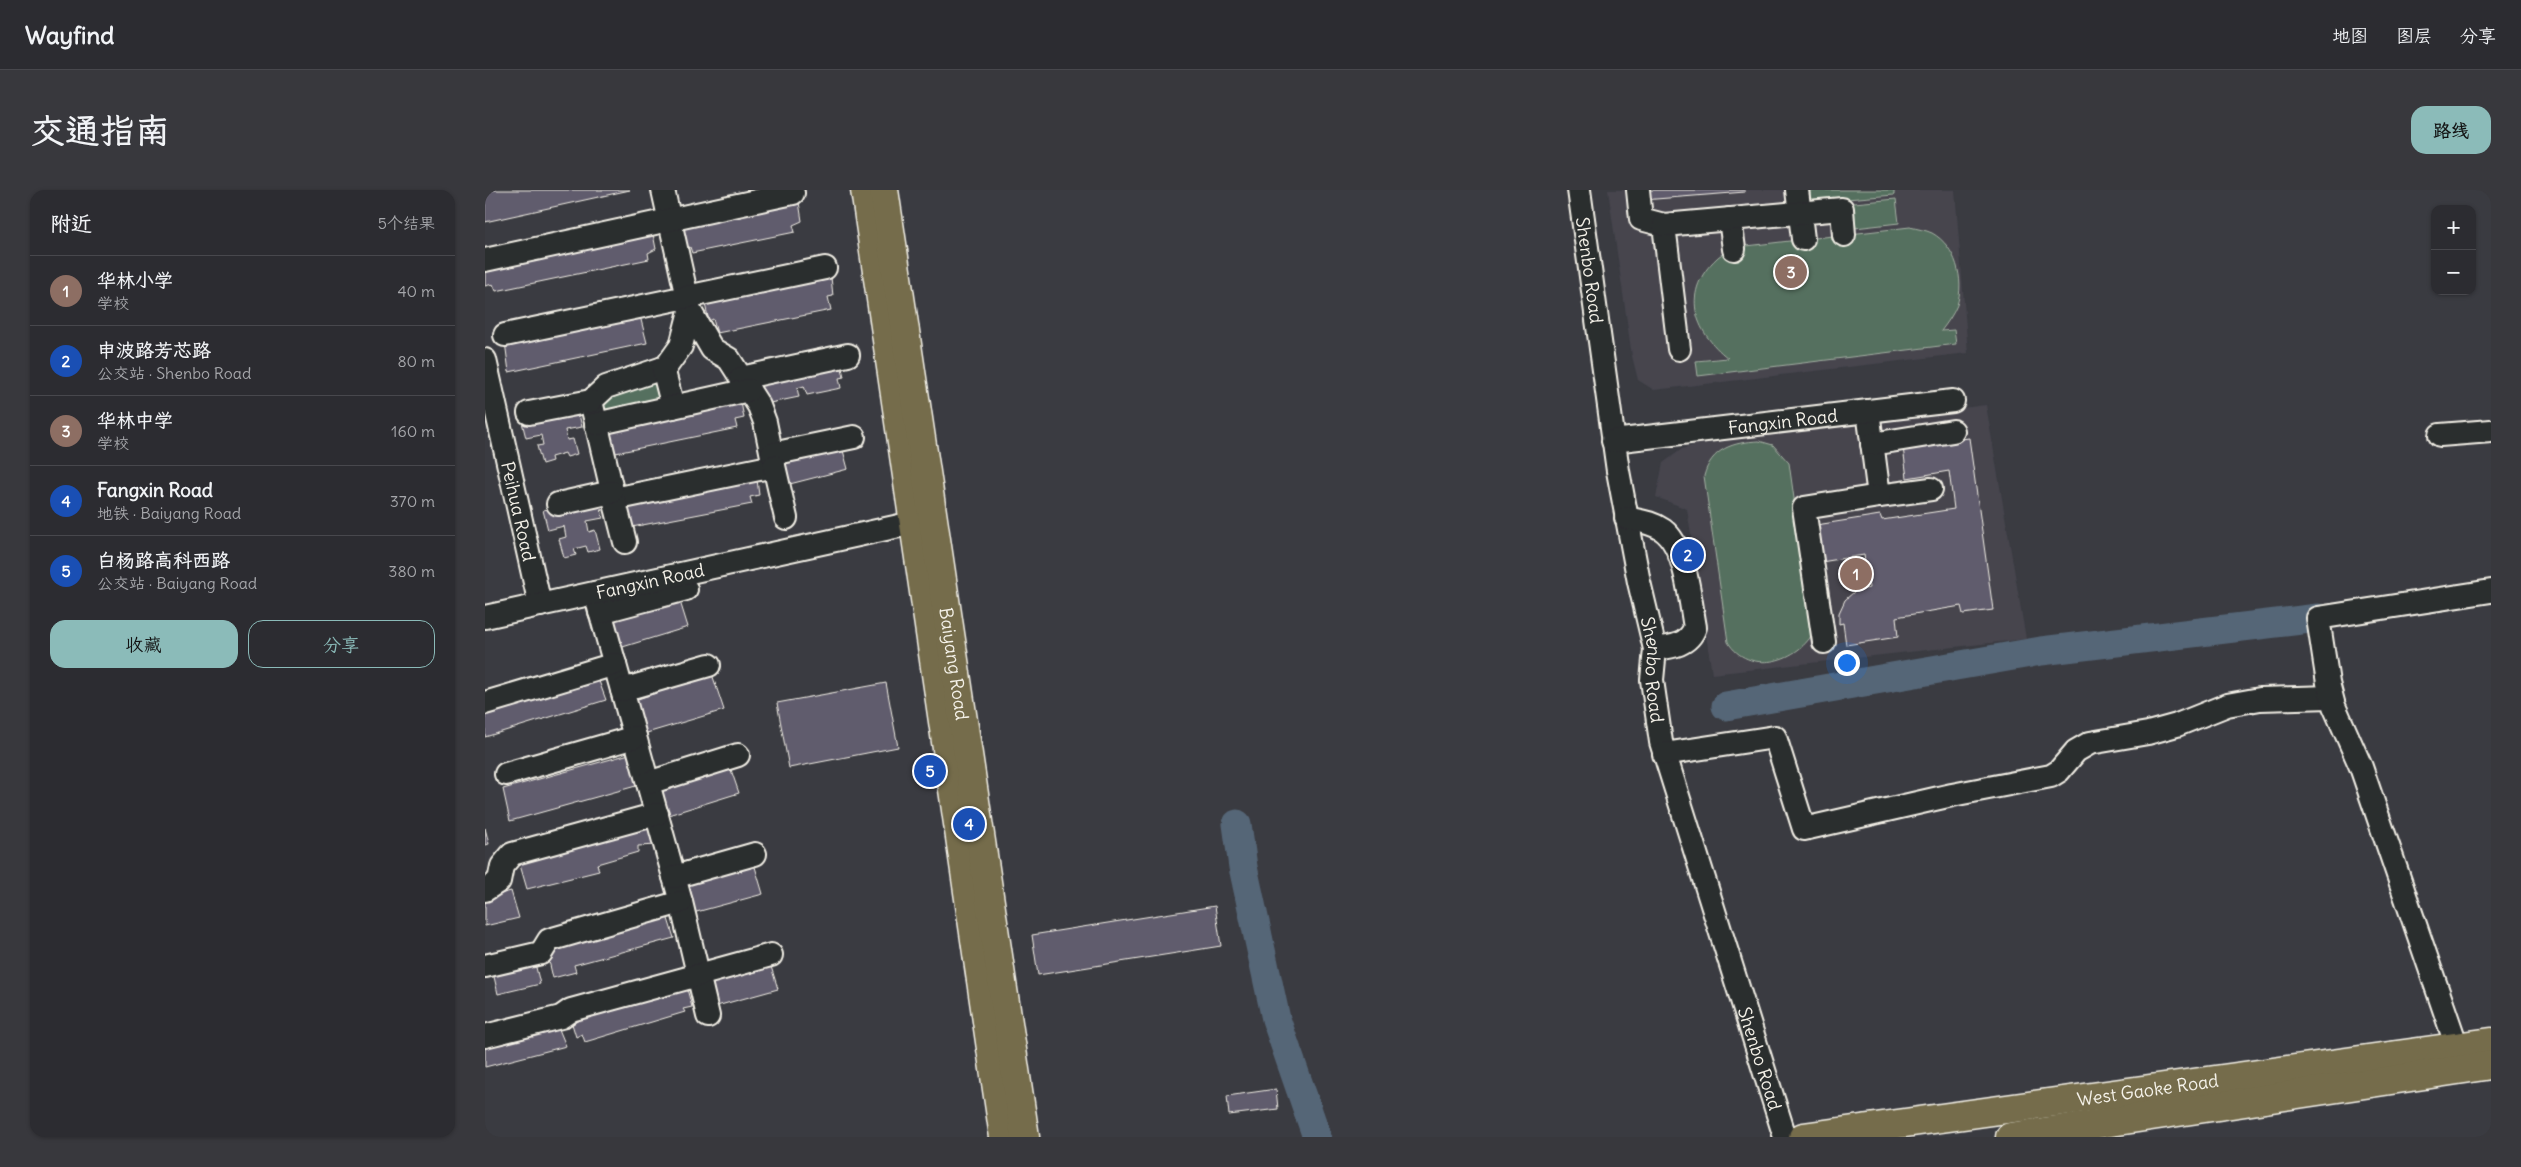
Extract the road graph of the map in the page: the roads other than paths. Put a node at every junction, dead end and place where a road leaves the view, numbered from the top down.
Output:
1 (663, 190) edge
2 (865, 190) edge
3 (884, 190) edge
4 (1579, 190) edge
5 (1638, 190) edge
6 (1797, 190) edge
7 (793, 193) dead end
8 (1800, 213) junction
9 (669, 218) junction
10 (1730, 219) junction
11 (1664, 225) junction
12 (1844, 235) dead end
13 (1803, 240) dead end
14 (1734, 249) dead end
15 (485, 260) edge
16 (825, 268) dead end
17 (689, 304) junction
18 (505, 334) dead end
19 (1679, 349) dead end
20 (848, 356) dead end
21 (485, 360) edge
22 (663, 368) junction
23 (745, 384) junction
24 (591, 401) junction
25 (1953, 401) dead end
26 (673, 407) junction
27 (1868, 411) junction
28 (529, 414) dead end
29 (596, 424) junction
30 (2491, 431) edge
31 (1953, 432) dead end
32 (2440, 436) dead end
33 (854, 437) dead end
34 (1613, 441) junction
35 (1872, 444) junction
36 (773, 460) junction
37 (1931, 489) dead end
38 (613, 496) junction
39 (1879, 496) junction
40 (558, 504) dead end
41 (786, 518) dead end
42 (1626, 518) junction
43 (922, 521) junction
44 (625, 542) dead end
45 (686, 589) dead end
46 (2491, 591) edge
47 (598, 602) junction
48 (540, 605) junction
49 (485, 617) edge
50 (1824, 642) dead end
51 (1655, 650) junction
52 (615, 664) junction
53 (709, 665) dead end
54 (622, 690) junction
55 (2331, 698) junction
56 (485, 703) edge
57 (635, 737) junction
58 (1664, 754) junction
59 (738, 756) dead end
60 (506, 774) dead end
61 (647, 783) junction
62 (657, 814) junction
63 (755, 854) dead end
64 (674, 877) junction
65 (485, 890) edge
66 (681, 902) junction
67 (771, 955) dead end
68 (485, 966) edge
69 (698, 974) junction
70 (708, 1016) dead end
71 (485, 1036) edge
72 (2491, 1042) edge
73 (2457, 1047) junction
74 (2491, 1065) edge
75 (2055, 1133) edge
76 (1003, 1137) edge
77 (1025, 1137) edge
78 (1785, 1137) edge
79 (1803, 1137) edge
80 (2010, 1137) edge

1 - 9 street
2 - 43 main road, Baiyang Road
3 - 43 main road, Baiyang Road
4 - 34 street, Shenbo Road
5 - 11 street
6 - 8 street
7 - 9 street
8 - 10 street
8 - 12 street
8 - 13 street
9 - 15 street
9 - 17 street
10 - 11 street
10 - 14 street
11 - 19 street
16 - 17 street
17 - 18 street
17 - 22 street
17 - 23 street
20 - 23 street
21 - 48 street, Peihua Road
22 - 24 street
22 - 26 street
23 - 26 street
23 - 36 street
24 - 28 street
24 - 29 street
25 - 27 street, Fangxin Road
26 - 29 street
27 - 34 street, Fangxin Road
27 - 35 street
29 - 38 street
30 - 32 street
31 - 35 street
33 - 36 street
34 - 42 street, Shenbo Road
35 - 39 street
36 - 38 street
36 - 41 street
37 - 39 street
38 - 40 street
38 - 44 street
39 - 50 street
42 - 51 street, Shenbo Road
42 - 51 street
43 - 47 street, Fangxin Road
43 - 76 main road, Baiyang Road
43 - 77 main road, Baiyang Road
45 - 47 street
46 - 55 street
47 - 48 street, Fangxin Road
47 - 52 street
48 - 49 street, Fangxin Road
51 - 58 street, Shenbo Road
52 - 54 street
52 - 56 street
53 - 54 street
54 - 57 street
55 - 58 street
55 - 73 street
57 - 60 street
57 - 61 street
58 - 78 street, Shenbo Road
59 - 61 street
61 - 62 street
62 - 64 street
62 - 65 street
63 - 64 street
64 - 66 street
66 - 68 street
66 - 69 street
67 - 69 street
69 - 70 street
69 - 71 street
72 - 73 main road, West Gaoke Road
73 - 79 main road, West Gaoke Road
74 - 75 main road, West Gaoke Road
75 - 80 main road, West Gaoke Road

